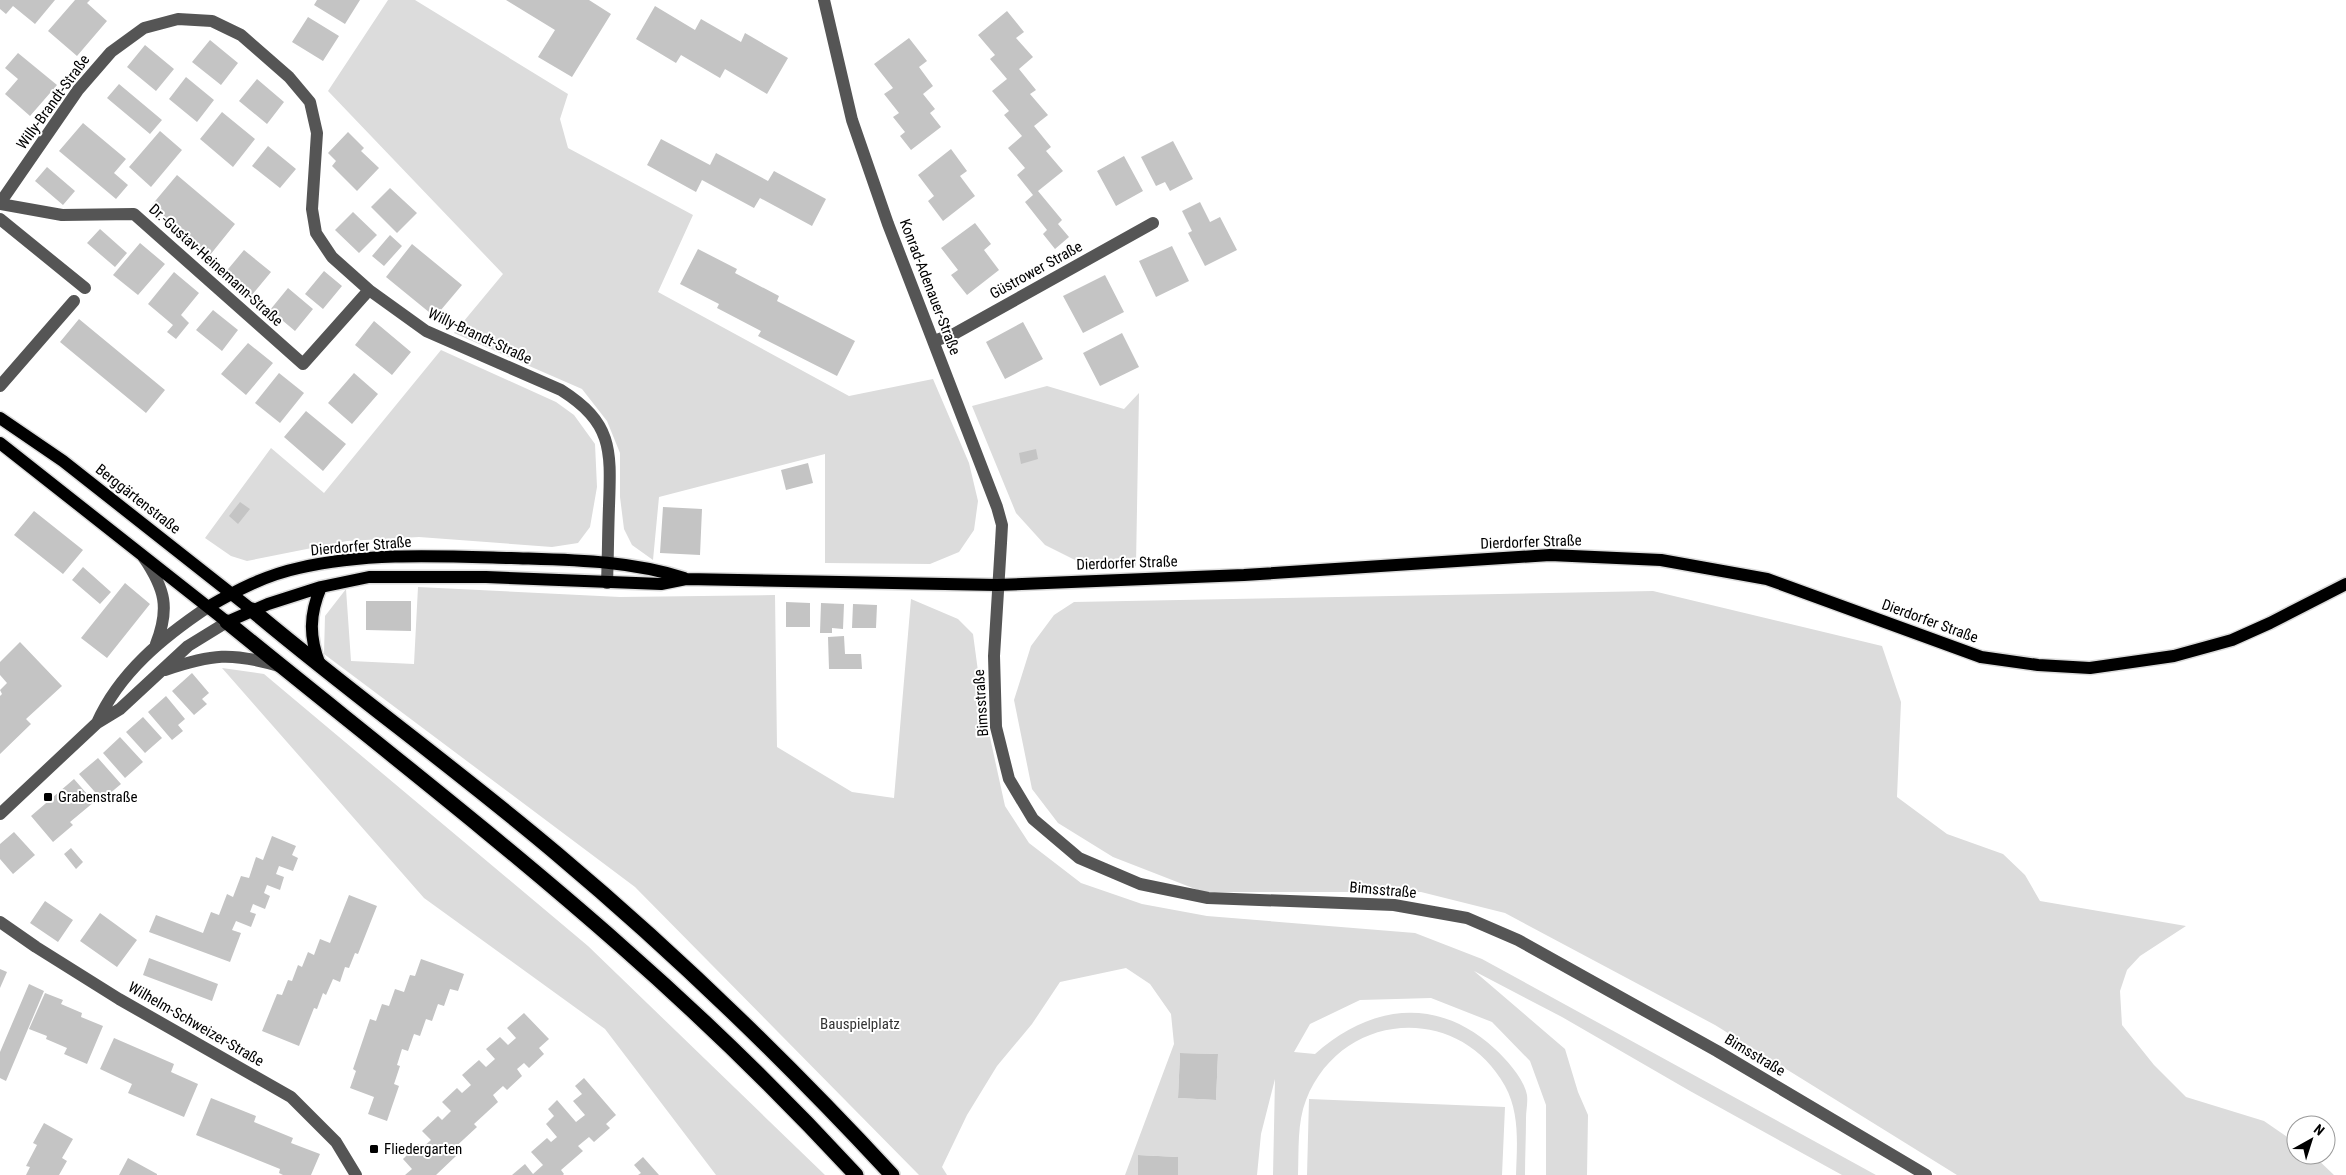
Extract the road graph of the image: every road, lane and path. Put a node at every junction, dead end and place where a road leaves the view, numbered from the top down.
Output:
1 (824, 0) edge
2 (0, 204) edge
3 (0, 219) edge
4 (1153, 224) dead end
5 (85, 288) dead end
6 (369, 290) junction
7 (74, 300) dead end
8 (934, 341) junction
9 (0, 386) edge
10 (0, 418) edge
11 (0, 443) edge
12 (141, 554) junction
13 (608, 562) junction
14 (686, 579) junction
15 (607, 582) junction
16 (2346, 584) edge
17 (997, 585) junction
18 (321, 587) junction
19 (232, 593) junction
20 (208, 607) junction
21 (252, 610) junction
22 (226, 622) junction
23 (156, 645) junction
24 (320, 666) junction
25 (283, 668) junction
26 (160, 671) junction
27 (97, 723) junction
28 (0, 814) edge
29 (0, 922) edge
30 (356, 1175) edge
31 (856, 1175) edge
32 (892, 1175) edge
33 (1926, 1175) edge

1 - 8 street, Konrad-Adenauer-Straße
2 - 6 street, Dr.-Gustav-Heinemann-Straße
2 - 6 street, Willy-Brandt-Straße
3 - 5 street
4 - 8 street, Güstrower Straße
6 - 13 street, Willy-Brandt-Straße
7 - 9 street
8 - 17 street, Konrad-Adenauer-Straße
10 - 19 main road, Berggärtenstraße
11 - 12 main road
12 - 20 main road
12 - 23 street
13 - 14 main road, Dierdorfer Straße
13 - 15 street, Willy-Brandt-Straße
13 - 19 main road, Dierdorfer Straße
14 - 15 main road, Dierdorfer Straße
14 - 17 main road, Dierdorfer Straße
15 - 18 main road, Dierdorfer Straße
16 - 17 main road, Dierdorfer Straße
17 - 33 street, Bimsstraße
18 - 21 main road, Dierdorfer Straße
18 - 24 main road
19 - 20 main road, Dierdorfer Straße
19 - 21 main road, Berggärtenstraße
20 - 22 main road
20 - 23 street, Dierdorfer Straße
21 - 22 main road, Dierdorfer Straße
21 - 24 highway
22 - 25 highway
22 - 26 street, Dierdorfer Straße
23 - 27 street, Dierdorfer Straße
24 - 32 highway
25 - 26 street
25 - 31 highway
26 - 27 street, Dierdorfer Straße
27 - 28 street, Dierdorfer Straße
29 - 30 street, Wilhelm-Schweizer-Straße

